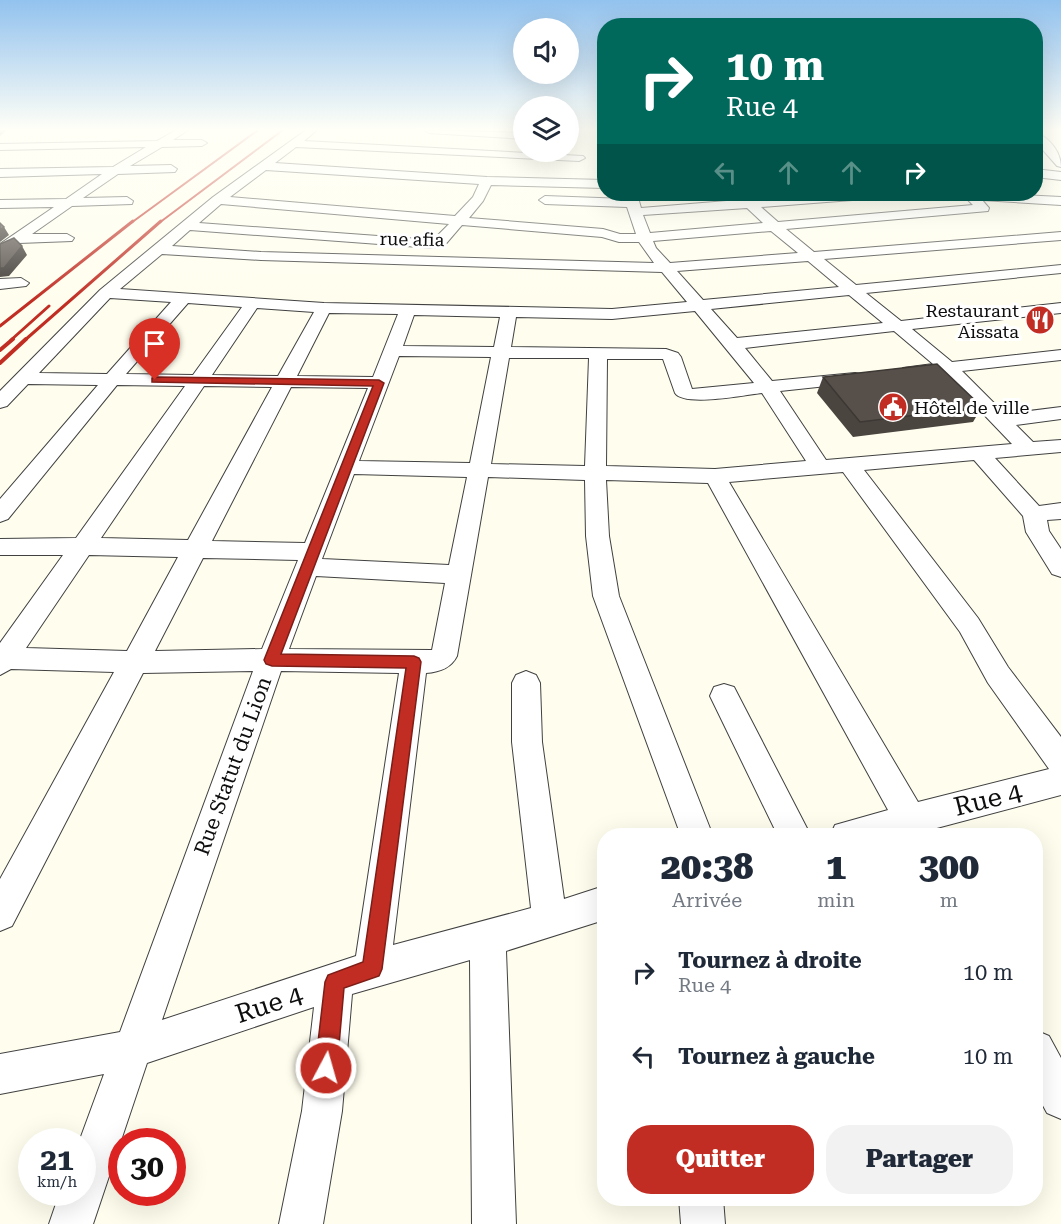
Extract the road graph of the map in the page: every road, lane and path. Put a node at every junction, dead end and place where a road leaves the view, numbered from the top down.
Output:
1 (92, 187) edge
2 (235, 187) edge
3 (486, 187) edge
4 (218, 200) junction
5 (526, 200) dead end
6 (127, 201) dead end
7 (677, 201) edge
8 (747, 201) edge
9 (982, 201) edge
10 (1042, 201) joint
11 (1061, 201) edge
12 (69, 203) junction
13 (633, 203) edge
14 (0, 204) edge
15 (1061, 214) edge
16 (457, 221) junction
17 (186, 226) junction
18 (775, 227) junction
19 (1061, 236) edge
20 (67, 238) dead end
21 (643, 238) junction
22 (7, 239) edge
23 (157, 249) junction
24 (0, 250) edge
25 (812, 257) junction
26 (665, 268) junction
27 (1061, 268) edge
28 (21, 283) dead end
29 (0, 284) edge
30 (855, 291) junction
31 (106, 293) junction
32 (183, 299) junction
33 (252, 304) junction
34 (699, 306) junction
35 (324, 308) junction
36 (1061, 308) edge
37 (408, 310) junction
38 (509, 311) junction
39 (898, 326) junction
40 (733, 344) junction
41 (392, 351) junction
42 (502, 352) junction
43 (598, 353) junction
44 (1061, 355) edge
45 (949, 368) junction
46 (892, 374) edge
47 (870, 377) edge
48 (24, 378) junction
49 (112, 380) junction
50 (198, 381) junction
51 (283, 382) junction
52 (379, 383) junction
53 (768, 388) junction
54 (0, 402) edge
55 (1061, 413) edge
56 (1000, 421) junction
57 (1061, 446) edge
58 (1028, 449) junction
59 (980, 454) junction
60 (848, 464) junction
61 (820, 466) junction
62 (346, 467) junction
63 (479, 470) junction
64 (596, 474) junction
65 (715, 476) junction
66 (1061, 510) edge
67 (0, 514) edge
68 (1034, 514) junction
69 (84, 546) junction
70 (0, 547) edge
71 (194, 550) junction
72 (310, 560) junction
73 (1061, 568) edge
74 (459, 575) junction
75 (1, 660) edge
76 (272, 660) junction
77 (136, 662) junction
78 (414, 662) junction
79 (526, 683) dead end
80 (724, 696) dead end
81 (1061, 761) edge
82 (1061, 781) edge
83 (916, 827) edge
84 (694, 828) edge
85 (791, 828) edge
86 (597, 905) edge
87 (0, 914) edge
88 (550, 921) junction
89 (488, 937) junction
90 (353, 975) junction
91 (132, 1049) junction
92 (1043, 1065) edge
93 (0, 1074) edge
94 (1061, 1099) edge
95 (96, 1152) edge
96 (77, 1206) edge
97 (702, 1206) edge
98 (71, 1224) edge
99 (301, 1224) edge
100 (494, 1224) edge
101 (704, 1224) edge

1 - 12 street
2 - 4 street
3 - 16 street
4 - 16 street
4 - 17 street
5 - 13 street
6 - 12 street
7 - 13 street
8 - 18 street
9 - 18 street
10 - 11 street
10 - 15 street
12 - 14 street
12 - 22 street
13 - 21 street
16 - 17 street
16 - 21 street
17 - 23 street
18 - 21 street
18 - 25 street
19 - 25 street, rue afia
20 - 22 street
21 - 26 street
22 - 24 street
23 - 26 street, rue afia
23 - 31 street
25 - 26 street, rue afia
25 - 30 street
26 - 34 street
27 - 30 street
28 - 29 street
30 - 34 street
30 - 39 street
31 - 32 street
31 - 48 street
32 - 33 street
32 - 49 street
33 - 35 street
33 - 50 street
34 - 38 street
34 - 40 street
35 - 37 street
35 - 51 street
36 - 39 street
37 - 38 street
37 - 41 street, Rue Statut du Lion
38 - 42 street
39 - 40 street
39 - 45 street
40 - 53 street
41 - 42 street
41 - 52 street, Rue Statut du Lion
42 - 43 street
42 - 63 street
43 - 53 street
43 - 64 street
44 - 45 street
45 - 46 street
45 - 56 street
47 - 53 street
48 - 49 street
48 - 54 street
49 - 50 street
49 - 67 street
50 - 51 street
50 - 69 street
51 - 52 street
51 - 71 street
52 - 62 street, Rue Statut du Lion
53 - 61 street
55 - 56 street
56 - 58 street
57 - 58 street
58 - 59 street
59 - 60 street
59 - 68 street
60 - 61 street
60 - 81 street
61 - 65 street
62 - 63 street
62 - 72 street, Rue Statut du Lion
63 - 64 street
63 - 74 street
64 - 65 street
64 - 84 street
65 - 83 street
66 - 68 street
68 - 73 street
69 - 70 street
69 - 71 street
69 - 75 street
71 - 72 street
71 - 77 street
72 - 74 street
72 - 76 street, Rue Statut du Lion
74 - 78 street
75 - 77 street
76 - 77 street
76 - 78 street
76 - 91 street, Rue Statut du Lion
77 - 87 street
78 - 90 street
79 - 88 street
80 - 85 street
82 - 83 street, Rue 4
86 - 88 street, Rue 4
88 - 89 street, Rue 4
89 - 90 street, Rue 4
89 - 100 street
90 - 91 street, Rue 4
90 - 99 street
91 - 93 street, Rue 4
91 - 95 street, Rue Statut du Lion
92 - 94 street
96 - 98 street, Rue Statut du Lion
97 - 101 street

